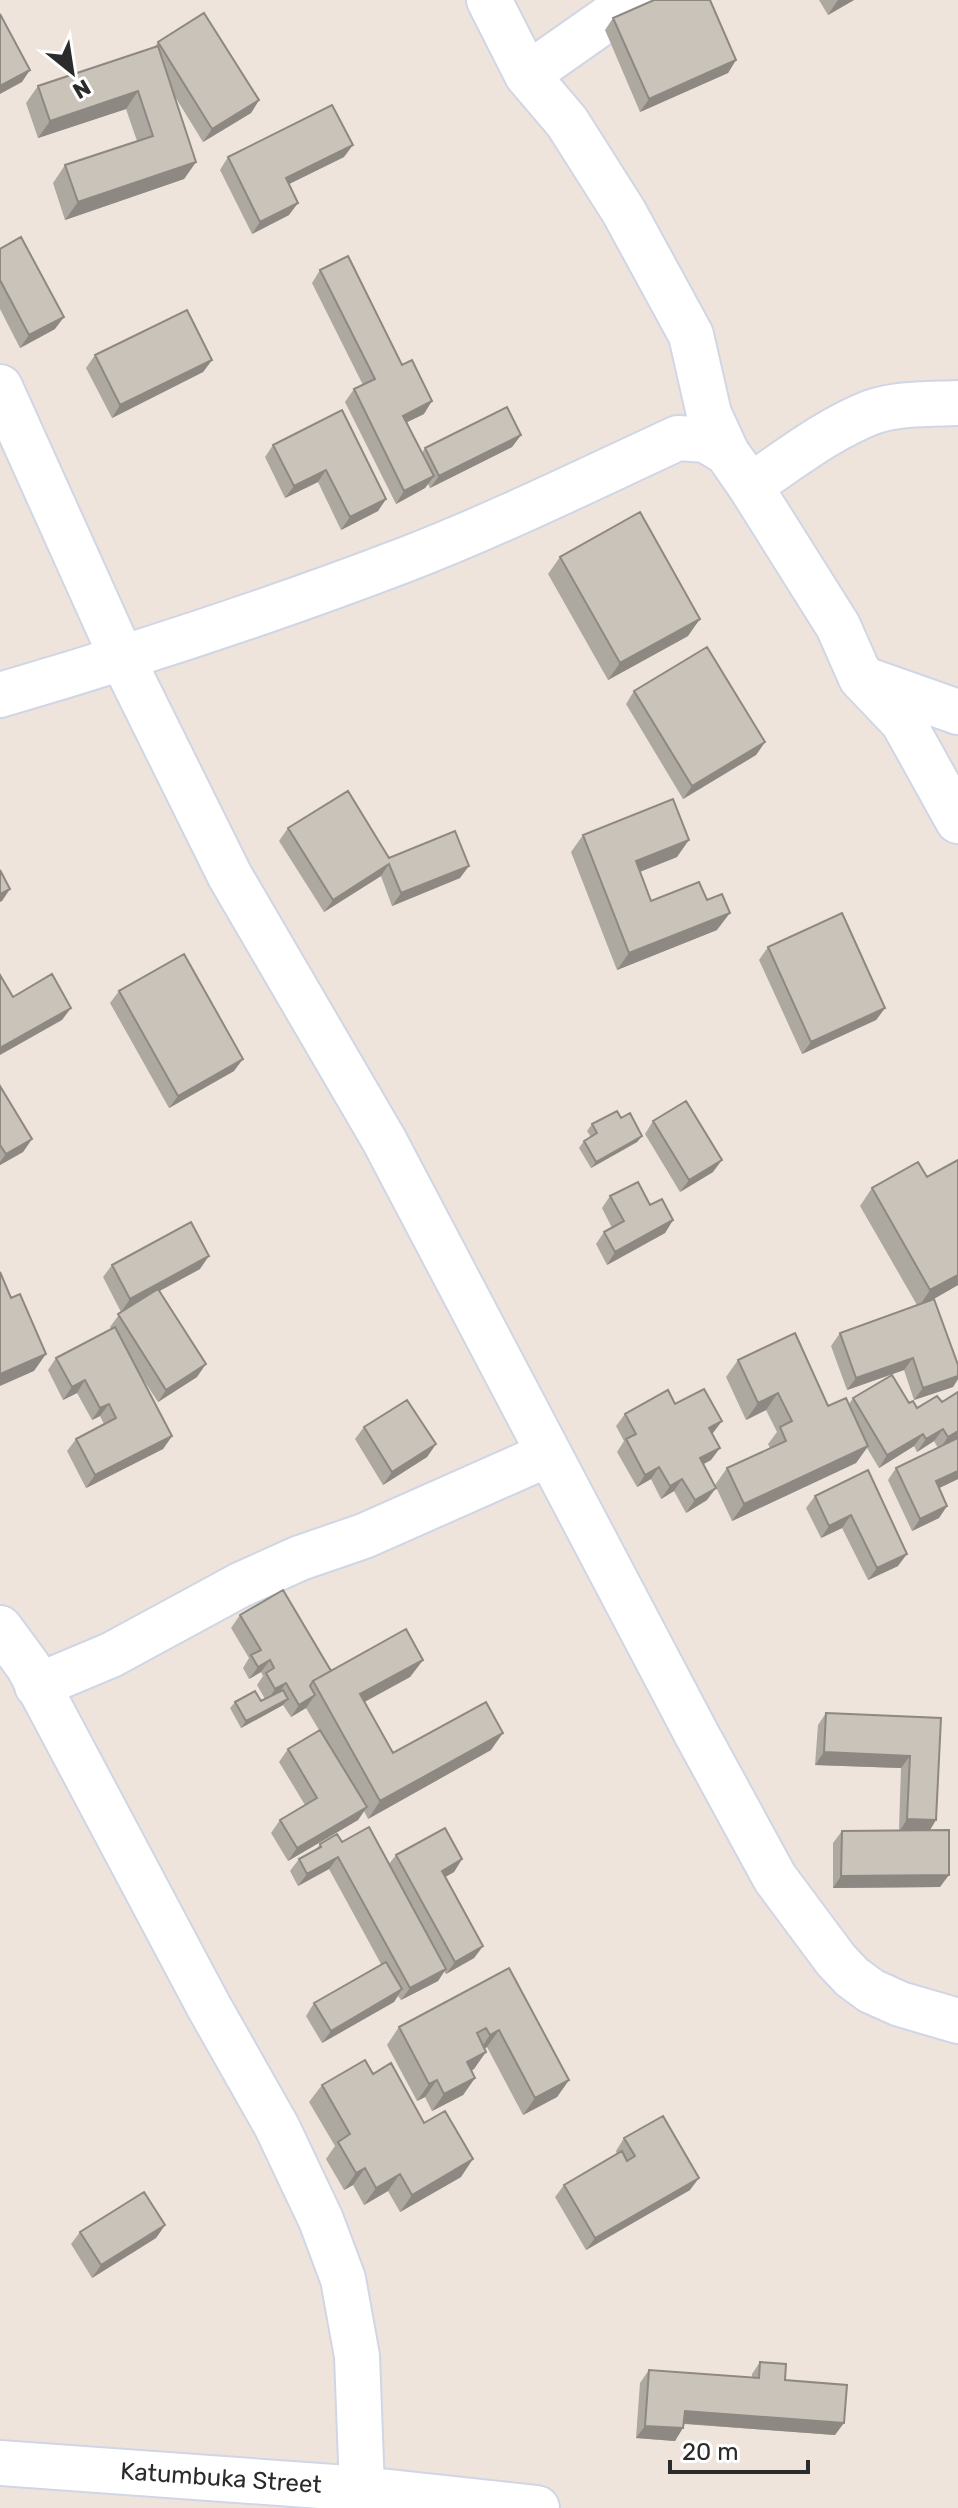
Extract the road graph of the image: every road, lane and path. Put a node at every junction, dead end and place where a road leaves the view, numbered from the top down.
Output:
1 (489, 0) edge
2 (634, 0) edge
3 (527, 75) junction
4 (0, 387) edge
5 (958, 403) edge
6 (739, 469) junction
7 (122, 658) junction
8 (861, 678) junction
9 (0, 695) edge
10 (958, 712) edge
11 (958, 821) edge
12 (549, 1454) junction
13 (0, 1628) edge
14 (37, 1686) junction
15 (958, 2021) edge
16 (0, 2463) edge
17 (362, 2489) junction
18 (447, 2504) edge
19 (537, 2508) edge

1 - 3 street
2 - 3 street
3 - 6 street
4 - 7 street
5 - 6 street
6 - 7 street
6 - 8 street
7 - 9 street
7 - 12 street
8 - 10 street
8 - 11 street
12 - 14 street
12 - 15 street
13 - 14 street
14 - 17 street
16 - 17 street, Katumbuka Street
17 - 18 street, Katumbuka Street
18 - 19 street, Katumbuka Street

